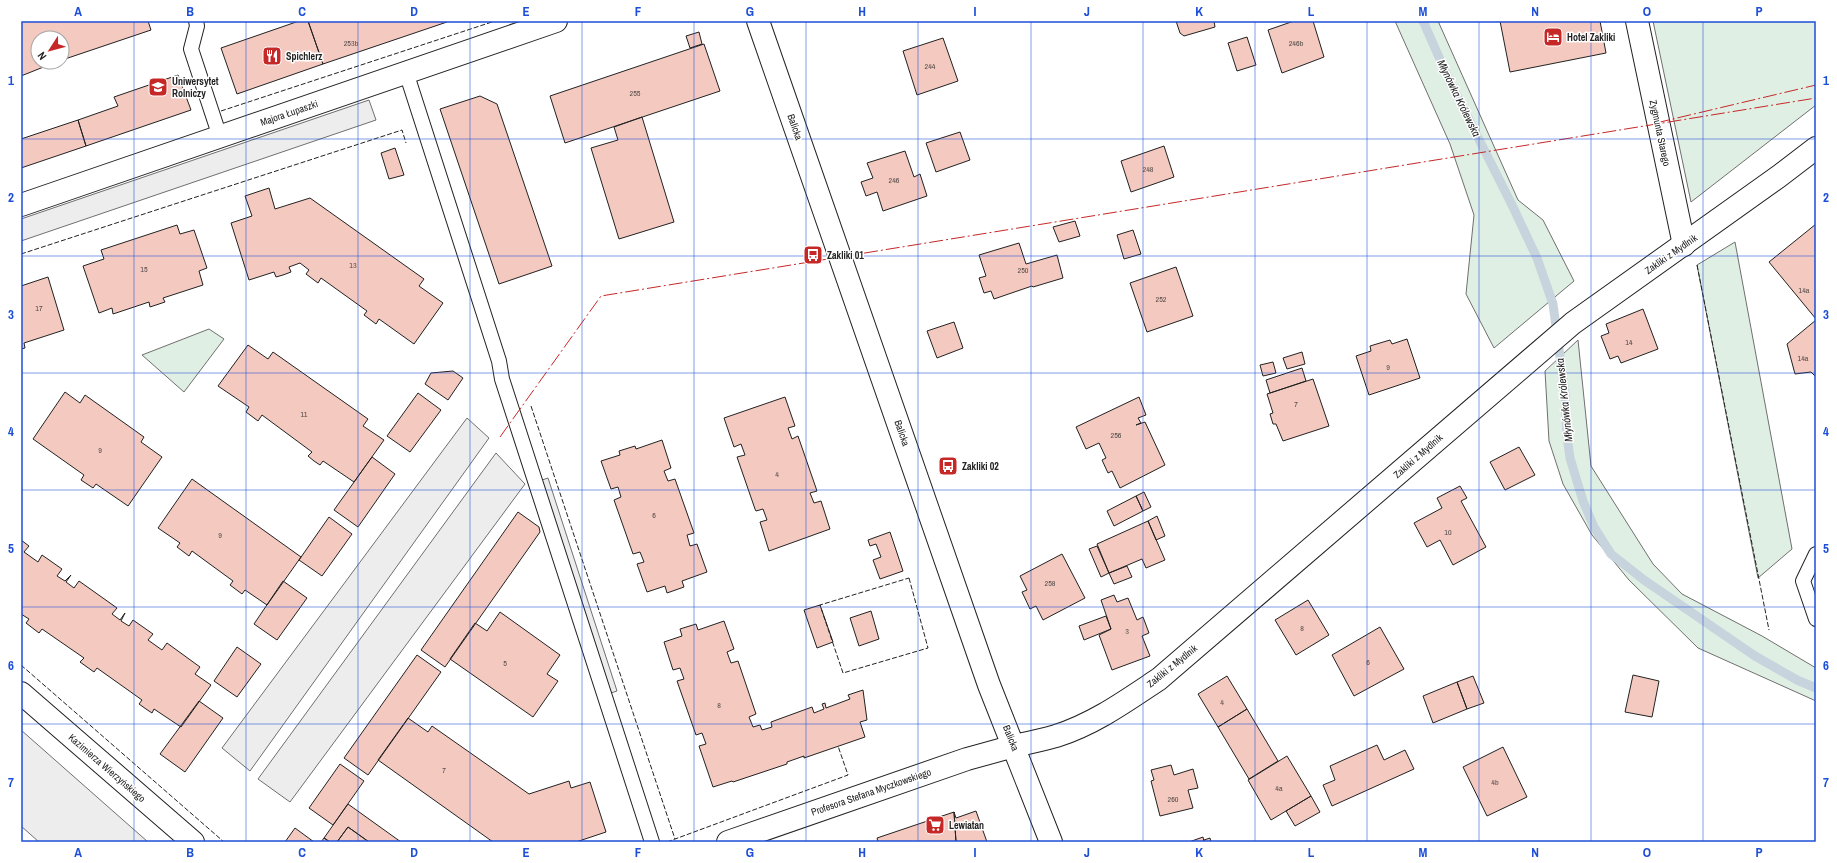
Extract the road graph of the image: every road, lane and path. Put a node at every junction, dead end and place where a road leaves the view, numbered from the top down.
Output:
1 (556, 21) edge
2 (758, 21) edge
3 (1637, 21) edge
4 (201, 22) edge
5 (406, 72) junction
6 (220, 137) junction
7 (1816, 148) edge
8 (21, 205) edge
9 (1684, 245) junction
10 (1816, 554) edge
11 (1816, 620) edge
12 (21, 694) edge
13 (1014, 746) junction
14 (193, 842) edge
15 (652, 842) edge
16 (728, 842) edge
17 (1051, 842) edge

1 - 5 street, Majora Łupaszki
2 - 13 street, Balicka
3 - 9 street, Zygmunta Starego
4 - 6 lane
5 - 6 street, Majora Łupaszki
5 - 15 lane
6 - 8 street, Majora Łupaszki
7 - 9 street, Zakliki z Mydlnik
9 - 13 street, Zakliki z Mydlnik
10 - 11 lane
12 - 14 street, Kazimierza Wierzyńskiego
13 - 16 street, Profesora Stefana Myczkowskiego
13 - 17 street, Balicka

